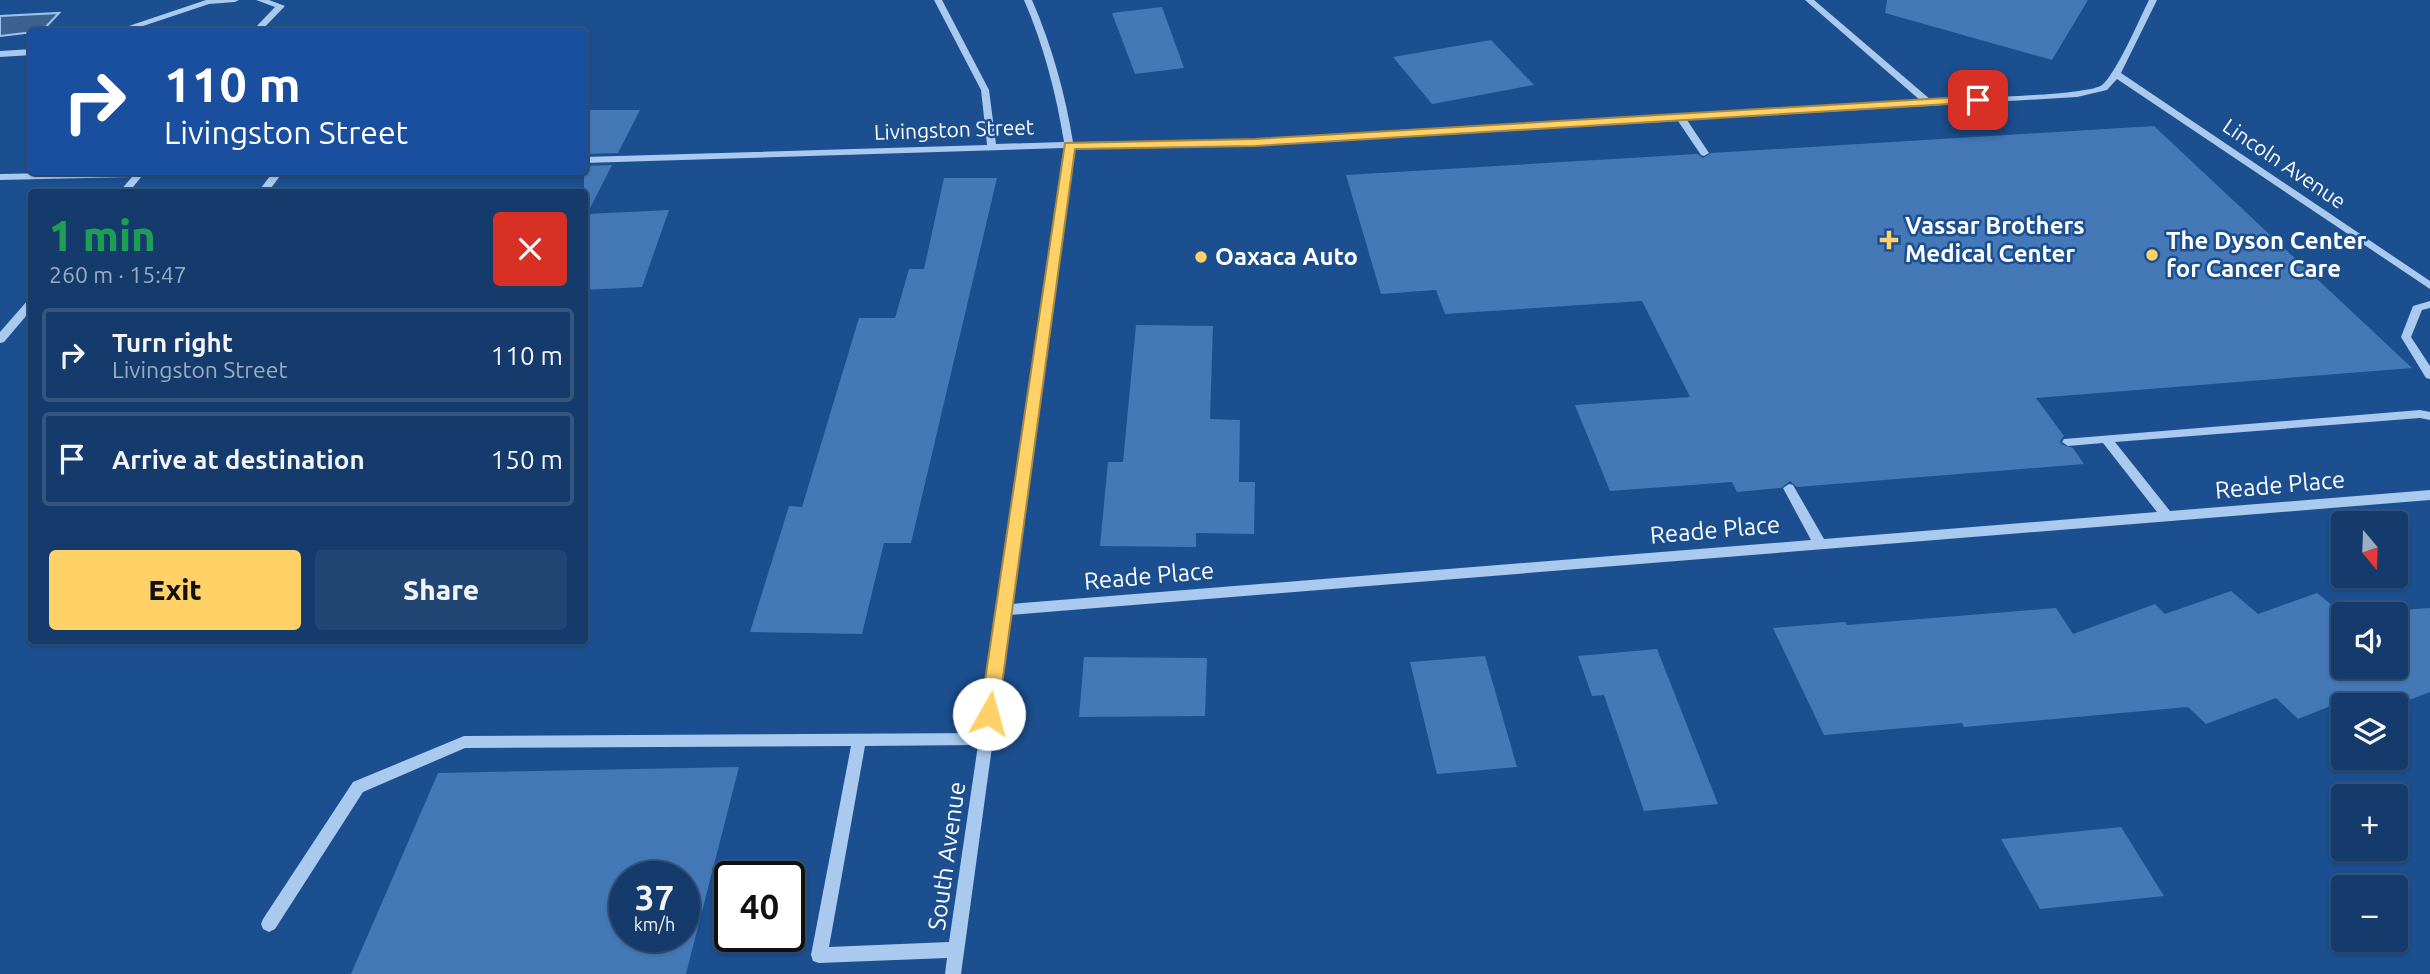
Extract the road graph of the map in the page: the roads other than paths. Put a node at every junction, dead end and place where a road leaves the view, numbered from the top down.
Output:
1 (235, 0) edge
2 (260, 0) edge
3 (938, 0) edge
4 (1028, 0) edge
5 (1809, 0) edge
6 (2153, 0) edge
7 (127, 28) edge
8 (259, 28) edge
9 (28, 52) edge
10 (0, 54) edge
11 (2116, 74) junction
12 (1929, 103) junction
13 (1681, 118) junction
14 (1069, 145) junction
15 (992, 148) junction
16 (1704, 153) dead end
17 (588, 160) edge
18 (84, 175) edge
19 (138, 175) edge
20 (276, 175) edge
21 (1, 178) edge
22 (127, 189) edge
23 (264, 189) edge
24 (2430, 286) edge
25 (2430, 304) edge
26 (28, 307) edge
27 (0, 340) edge
28 (2430, 375) edge
29 (2430, 416) edge
30 (2106, 439) junction
31 (2068, 442) dead end
32 (1789, 488) dead end
33 (2430, 495) edge
34 (2168, 517) junction
35 (1819, 544) junction
36 (1003, 610) junction
37 (859, 740) junction
38 (986, 740) junction
39 (269, 924) dead end
40 (957, 950) junction
41 (953, 974) edge

1 - 7 street
2 - 8 street
3 - 15 street
4 - 14 street, South Avenue
5 - 12 street
6 - 11 street
9 - 10 street
11 - 12 street, Livingston Street
11 - 24 street, Lincoln Avenue
12 - 13 street, Livingston Street
13 - 14 street, Livingston Street
13 - 16 street
14 - 15 street, Livingston Street
14 - 36 street, South Avenue
15 - 17 street, Livingston Street
18 - 21 street
19 - 22 street
20 - 23 street
25 - 28 street
26 - 27 street
29 - 30 street
30 - 31 street
30 - 34 street
32 - 35 street
33 - 34 street, Reade Place
34 - 35 street, Reade Place
35 - 36 street, Reade Place
36 - 38 street, South Avenue
37 - 38 street
37 - 39 street
37 - 40 street
38 - 40 street, South Avenue
40 - 41 street, South Avenue

